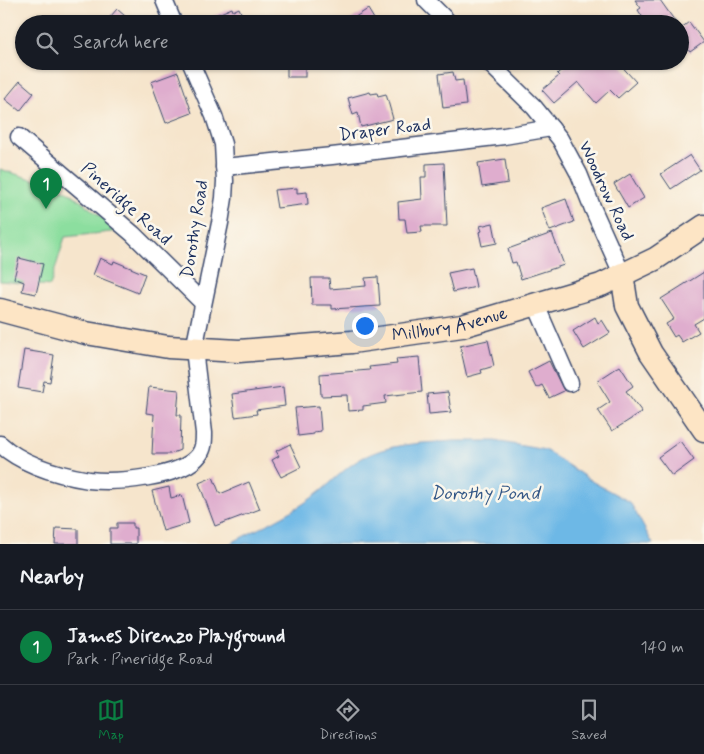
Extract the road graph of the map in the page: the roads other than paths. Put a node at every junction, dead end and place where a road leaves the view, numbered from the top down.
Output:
1 (153, 0) edge
2 (426, 0) edge
3 (166, 4) edge
4 (441, 15) edge
5 (194, 70) edge
6 (497, 70) edge
7 (551, 128) junction
8 (18, 137) dead end
9 (224, 166) junction
10 (704, 226) edge
11 (622, 274) junction
12 (203, 303) junction
13 (536, 305) junction
14 (0, 310) edge
15 (194, 348) junction
16 (570, 383) dead end
17 (704, 430) edge
18 (0, 444) edge

1 - 3 street
2 - 4 street
5 - 9 street, Dorothy Road
6 - 7 street, Woodrow Road
7 - 9 street, Draper Road
7 - 11 street, Woodrow Road
8 - 12 street, Pineridge Road
9 - 12 street, Dorothy Road
10 - 11 main road, Millbury Avenue
11 - 13 main road, Millbury Avenue
11 - 17 main road
12 - 15 street, Dorothy Road
13 - 15 main road, Millbury Avenue
13 - 16 street
14 - 15 main road, Millbury Avenue
15 - 18 street, Dorothy Road

